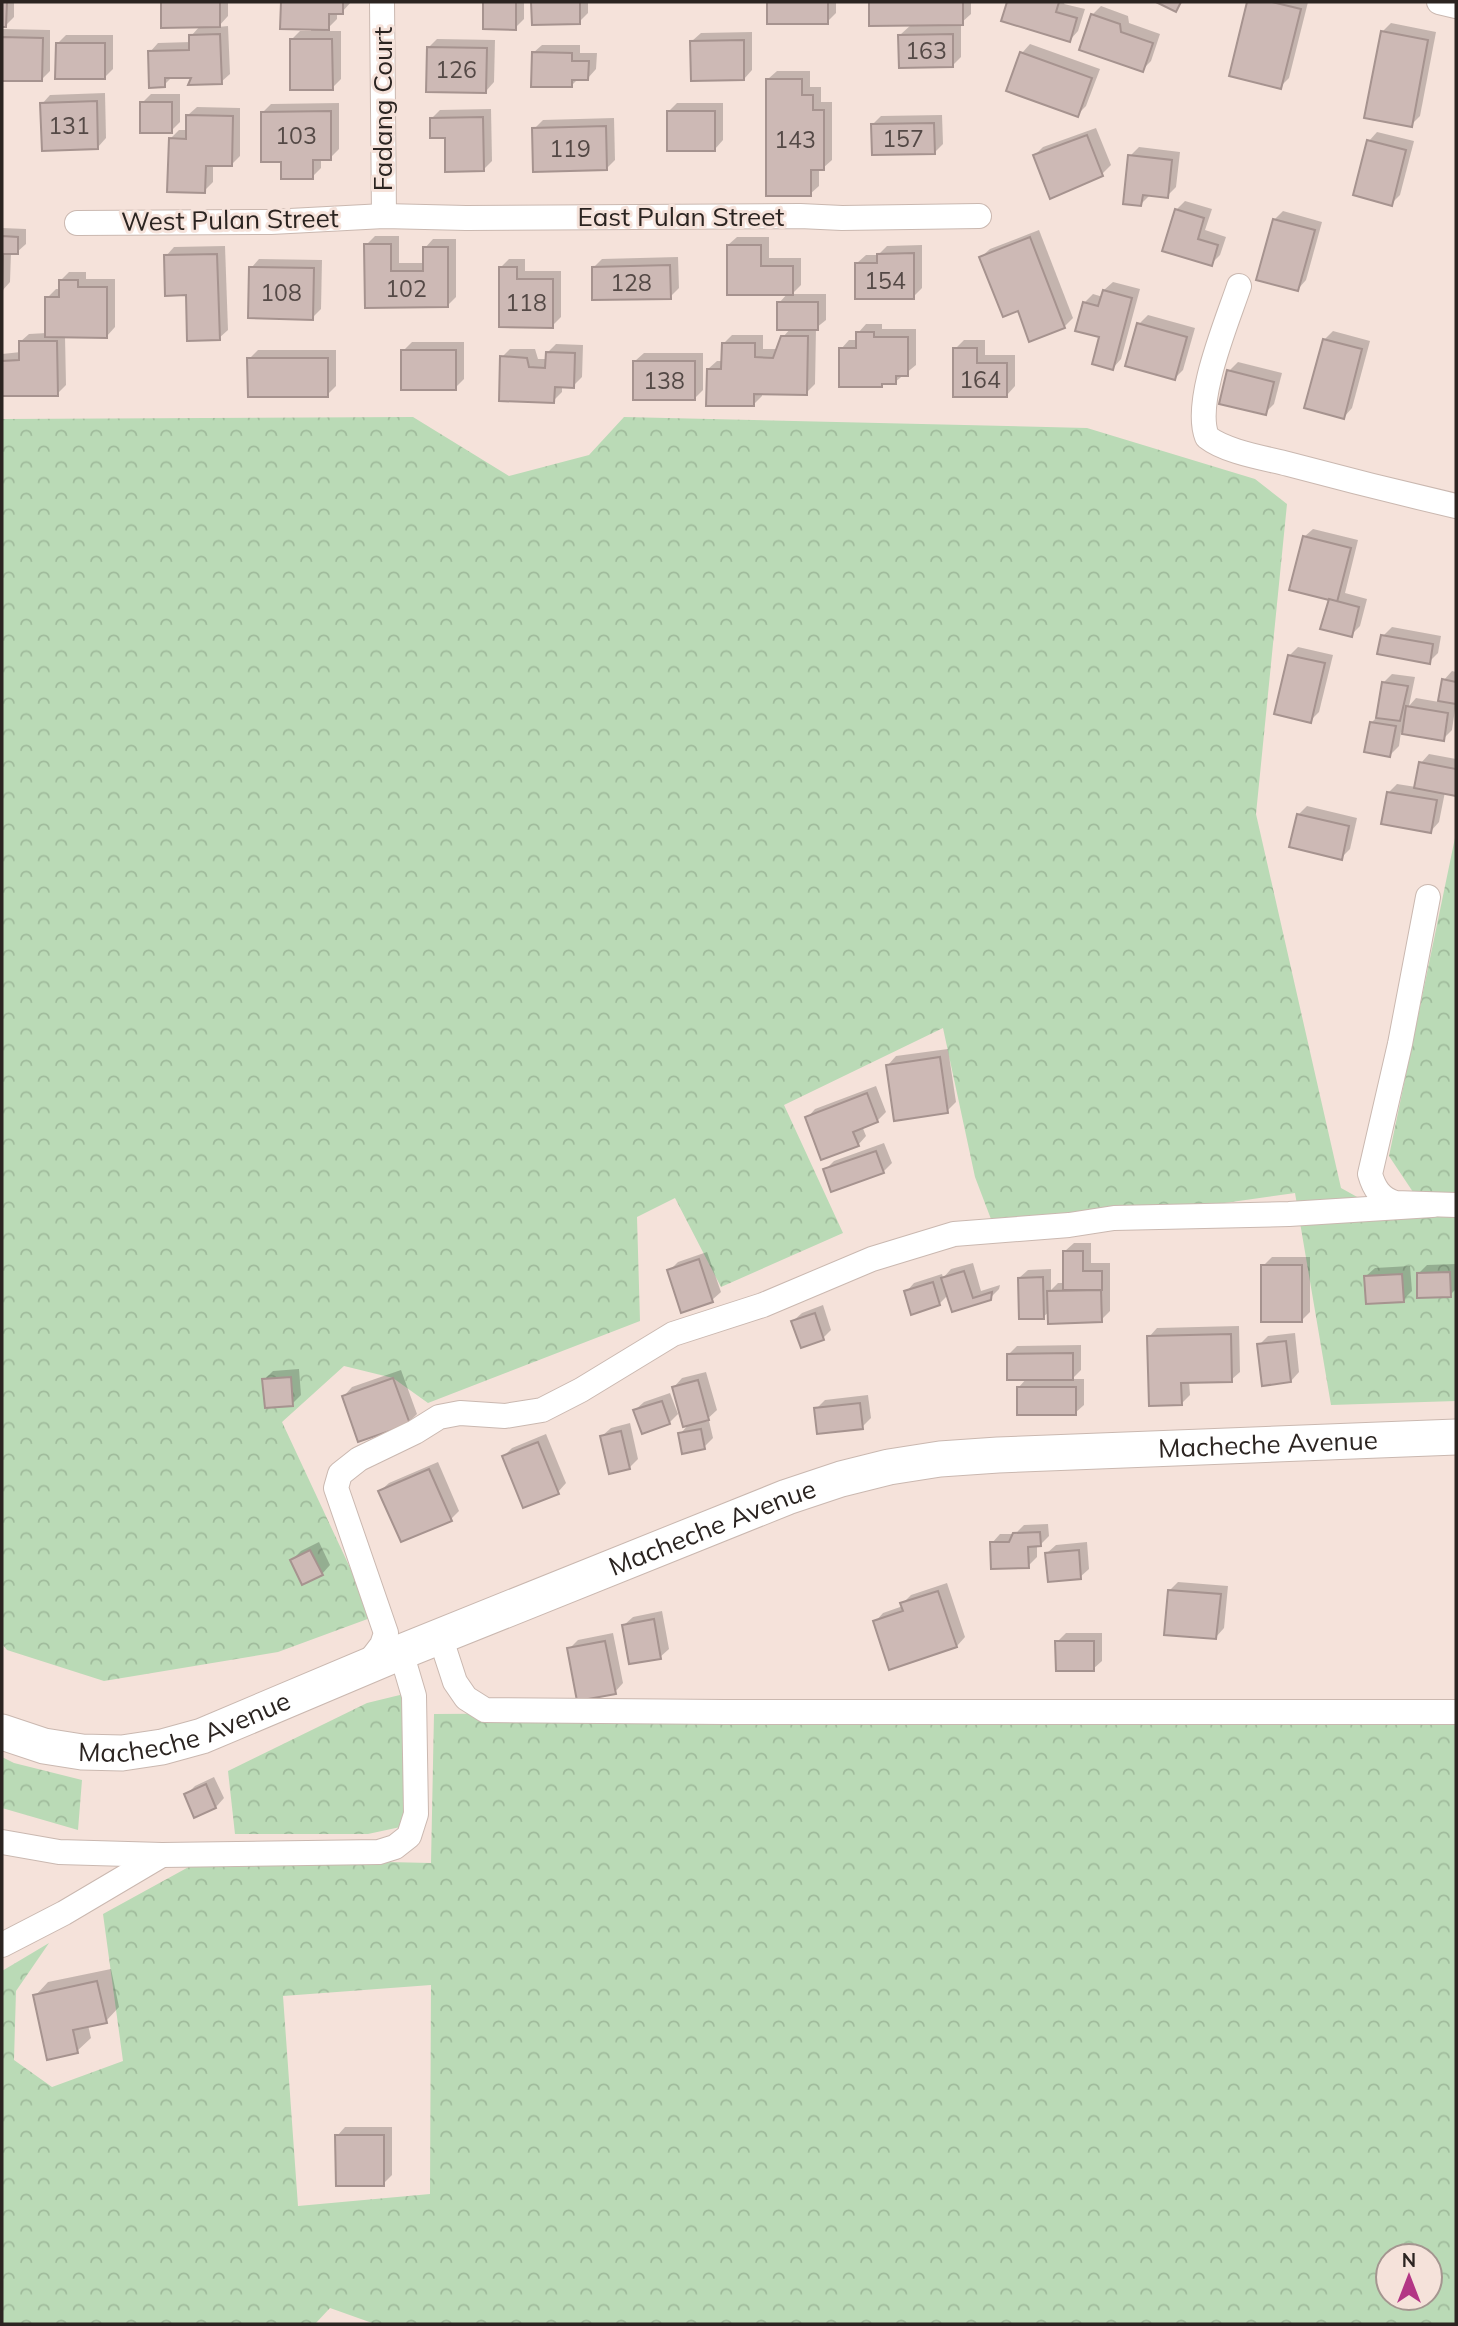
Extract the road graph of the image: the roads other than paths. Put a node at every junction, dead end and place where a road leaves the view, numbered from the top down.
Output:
1 (382, 2) edge
2 (384, 216) junction
3 (979, 216) dead end
4 (77, 223) dead end
5 (1239, 286) dead end
6 (1456, 506) edge
7 (1428, 897) dead end
8 (1444, 1205) edge
9 (1456, 1437) edge
10 (440, 1636) junction
11 (401, 1652) junction
12 (365, 1667) junction
13 (1456, 1712) edge
14 (2, 1732) edge
15 (2, 1842) edge
16 (162, 1855) junction
17 (2, 1945) edge

1 - 2 street, Fadang Court
2 - 3 street, East Pulan Street
2 - 4 street, West Pulan Street
5 - 6 street
7 - 8 street
8 - 12 street
9 - 10 main road, Macheche Avenue
10 - 11 main road, Macheche Avenue
10 - 13 street
11 - 12 main road, Macheche Avenue
11 - 16 street
12 - 14 main road, Macheche Avenue
15 - 16 street
16 - 17 street

